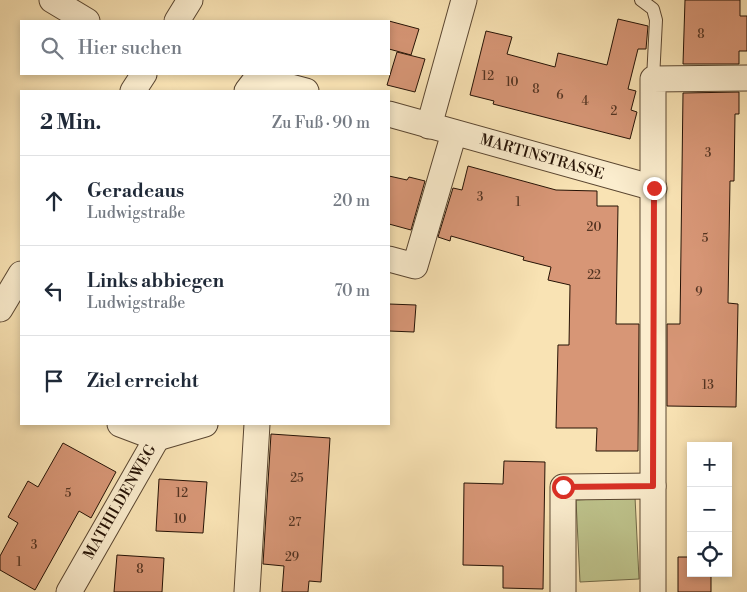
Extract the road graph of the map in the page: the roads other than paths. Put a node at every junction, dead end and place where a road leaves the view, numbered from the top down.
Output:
1 (52, 0) edge
2 (190, 0) edge
3 (464, 0) edge
4 (641, 0) edge
5 (85, 20) edge
6 (177, 20) edge
7 (143, 75) edge
8 (747, 78) edge
9 (653, 79) junction
10 (134, 90) edge
11 (249, 90) edge
12 (302, 90) edge
13 (390, 114) edge
14 (429, 126) junction
15 (454, 133) junction
16 (654, 188) junction
17 (390, 259) edge
18 (20, 276) edge
19 (0, 309) edge
20 (123, 425) edge
21 (202, 425) edge
22 (257, 425) edge
23 (156, 438) junction
24 (653, 486) junction
25 (69, 592) edge
26 (247, 592) edge
27 (563, 592) edge
28 (653, 592) edge

1 - 5 street
2 - 6 street
3 - 14 street
4 - 9 lane
7 - 10 street
8 - 9 street
9 - 16 street
11 - 12 street
13 - 14 street, MARTINSTRASSE
14 - 15 street, MARTINSTRASSE
15 - 16 street, MARTINSTRASSE
15 - 17 street
16 - 24 street
18 - 19 street
20 - 23 street, MATHILDENWEG
21 - 23 street, MATHILDENWEG
22 - 26 street
23 - 25 street, MATHILDENWEG
24 - 27 street
24 - 28 street

